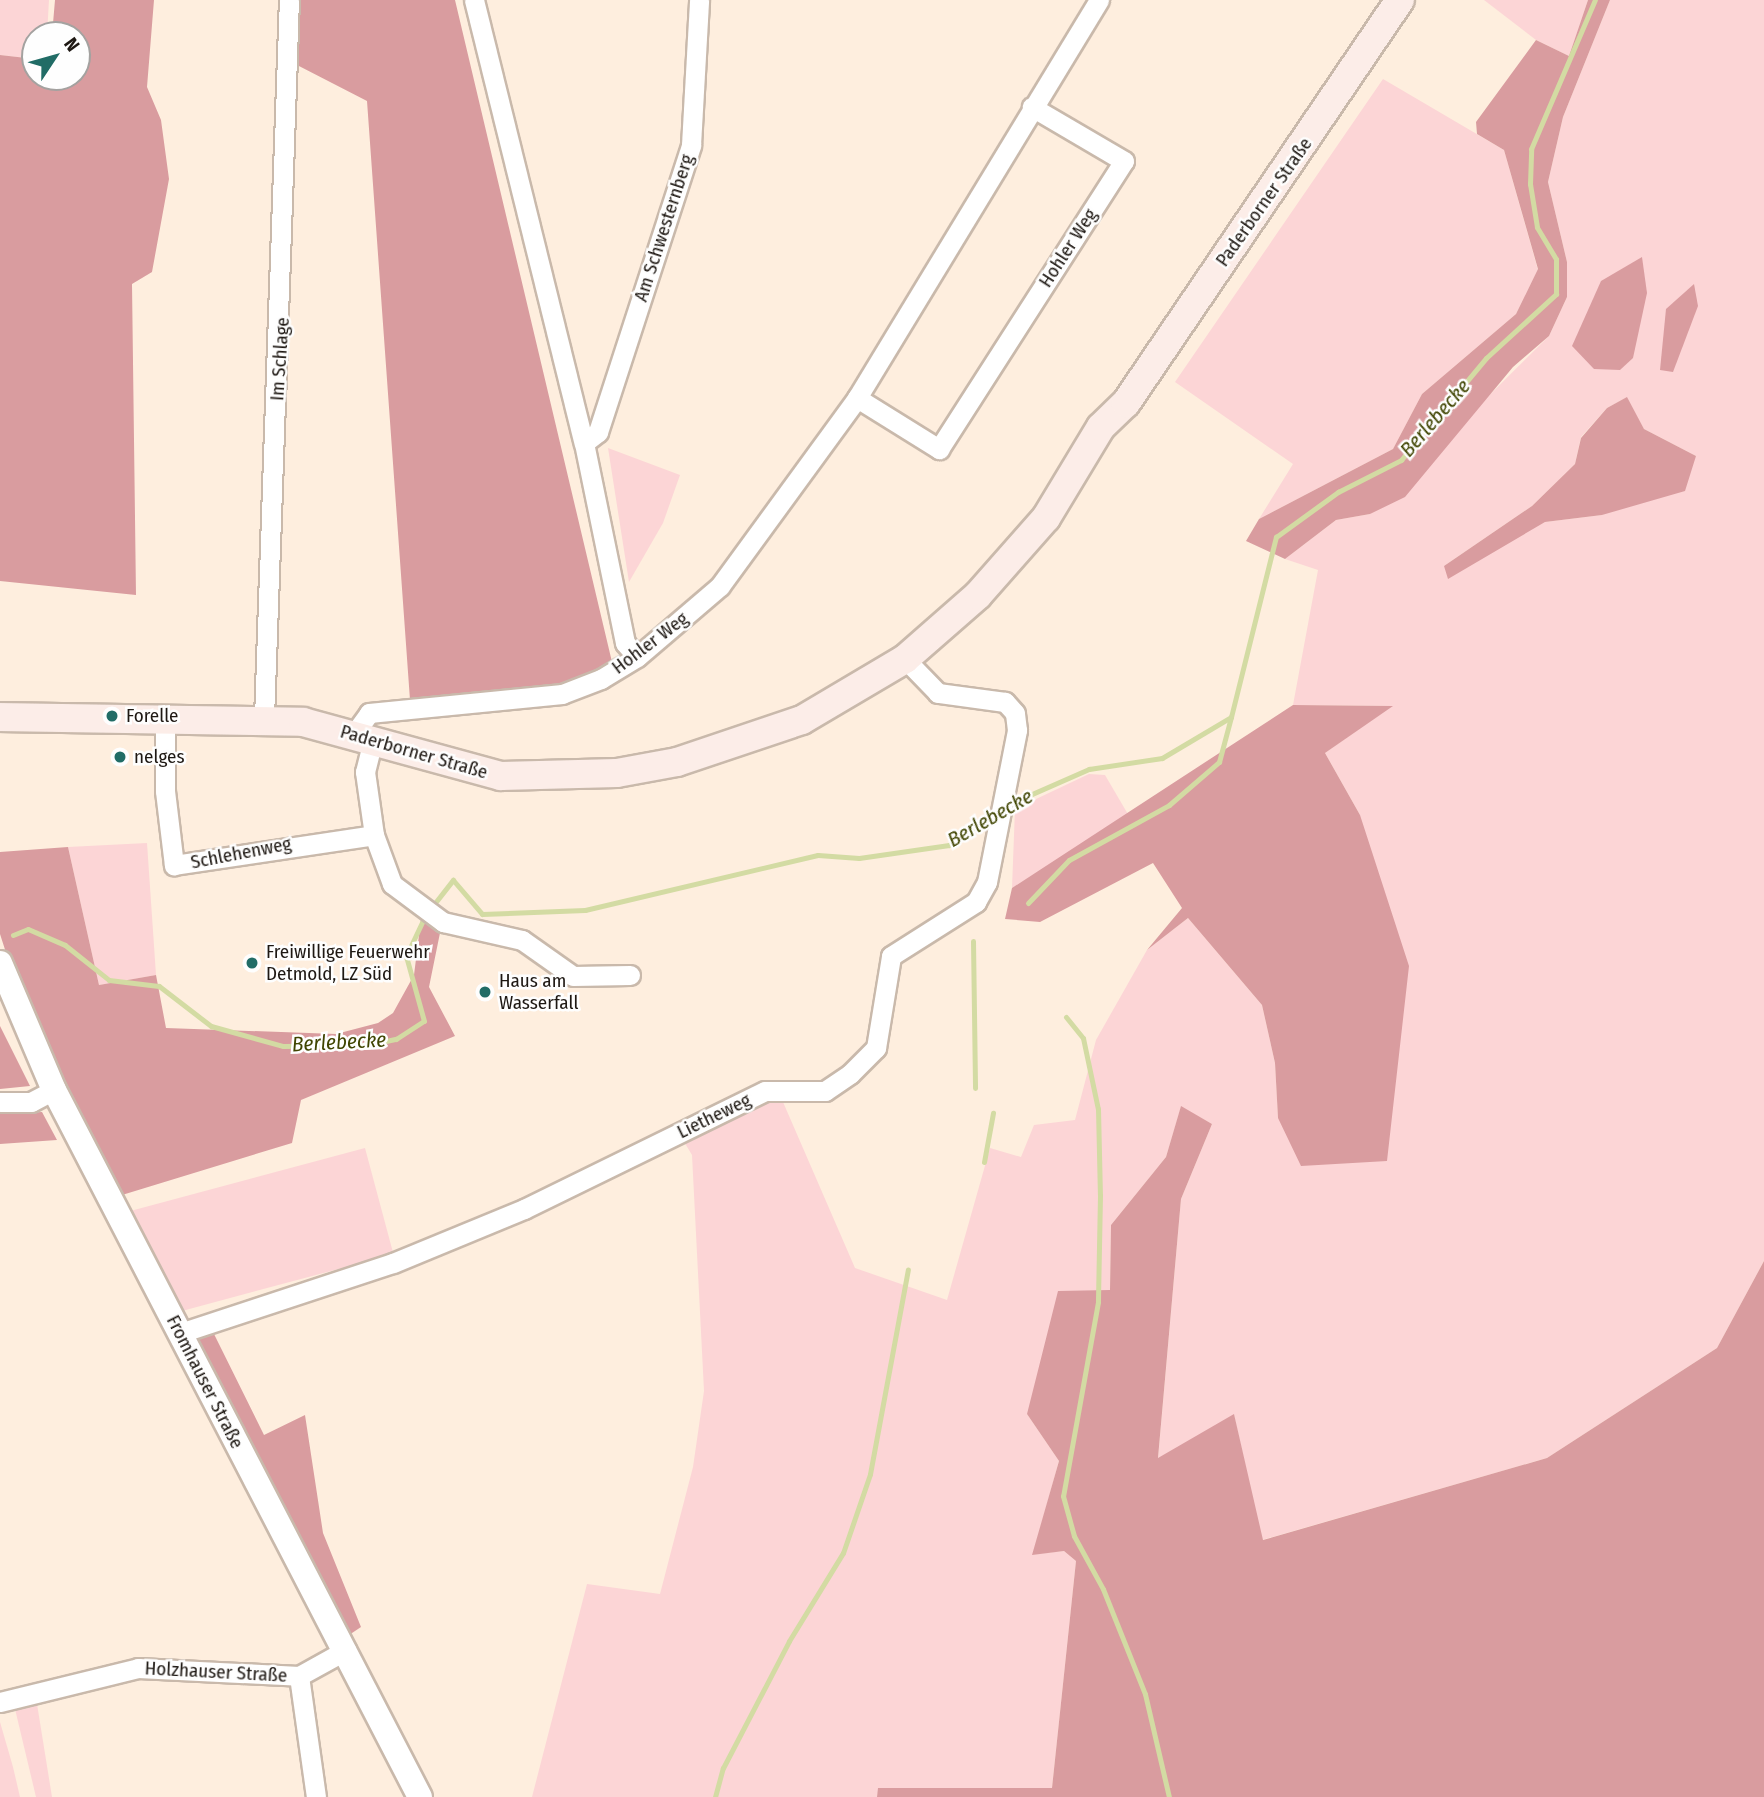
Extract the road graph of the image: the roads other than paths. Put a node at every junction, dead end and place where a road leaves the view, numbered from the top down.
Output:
1 (289, 0) edge
2 (474, 0) edge
3 (699, 0) edge
4 (1098, 0) edge
5 (1401, 0) edge
6 (1032, 107) junction
7 (857, 398) junction
8 (584, 443) junction
9 (637, 657) junction
10 (905, 659) junction
11 (165, 716) junction
12 (0, 717) edge
13 (264, 718) junction
14 (363, 737) junction
15 (374, 835) junction
16 (0, 963) edge
17 (630, 975) dead end
18 (54, 1090) junction
19 (0, 1102) edge
20 (180, 1333) junction
21 (346, 1650) junction
22 (299, 1676) junction
23 (0, 1702) edge
24 (316, 1797) edge
25 (421, 1797) edge

1 - 13 street, Im Schlage
2 - 8 street
3 - 8 street, Am Schwesternberg
4 - 6 street, Hohler Weg
5 - 10 main road, Paderborner Straße
6 - 7 street, Hohler Weg
6 - 7 street, Hohler Weg
7 - 9 street, Hohler Weg
8 - 9 street
9 - 14 street, Hohler Weg
10 - 14 main road, Paderborner Straße
10 - 20 street, Lietheweg
11 - 12 main road, Paderborner Straße
11 - 13 main road, Paderborner Straße
11 - 15 street, Schlehenweg
13 - 14 main road, Paderborner Straße
14 - 15 street
15 - 17 street
16 - 18 street, Fromhauser Straße
18 - 19 street
18 - 20 street, Fromhauser Straße
20 - 21 street, Fromhauser Straße
21 - 22 street, Holzhauser Straße
21 - 25 street, Fromhauser Straße
22 - 23 street, Holzhauser Straße
22 - 24 street

